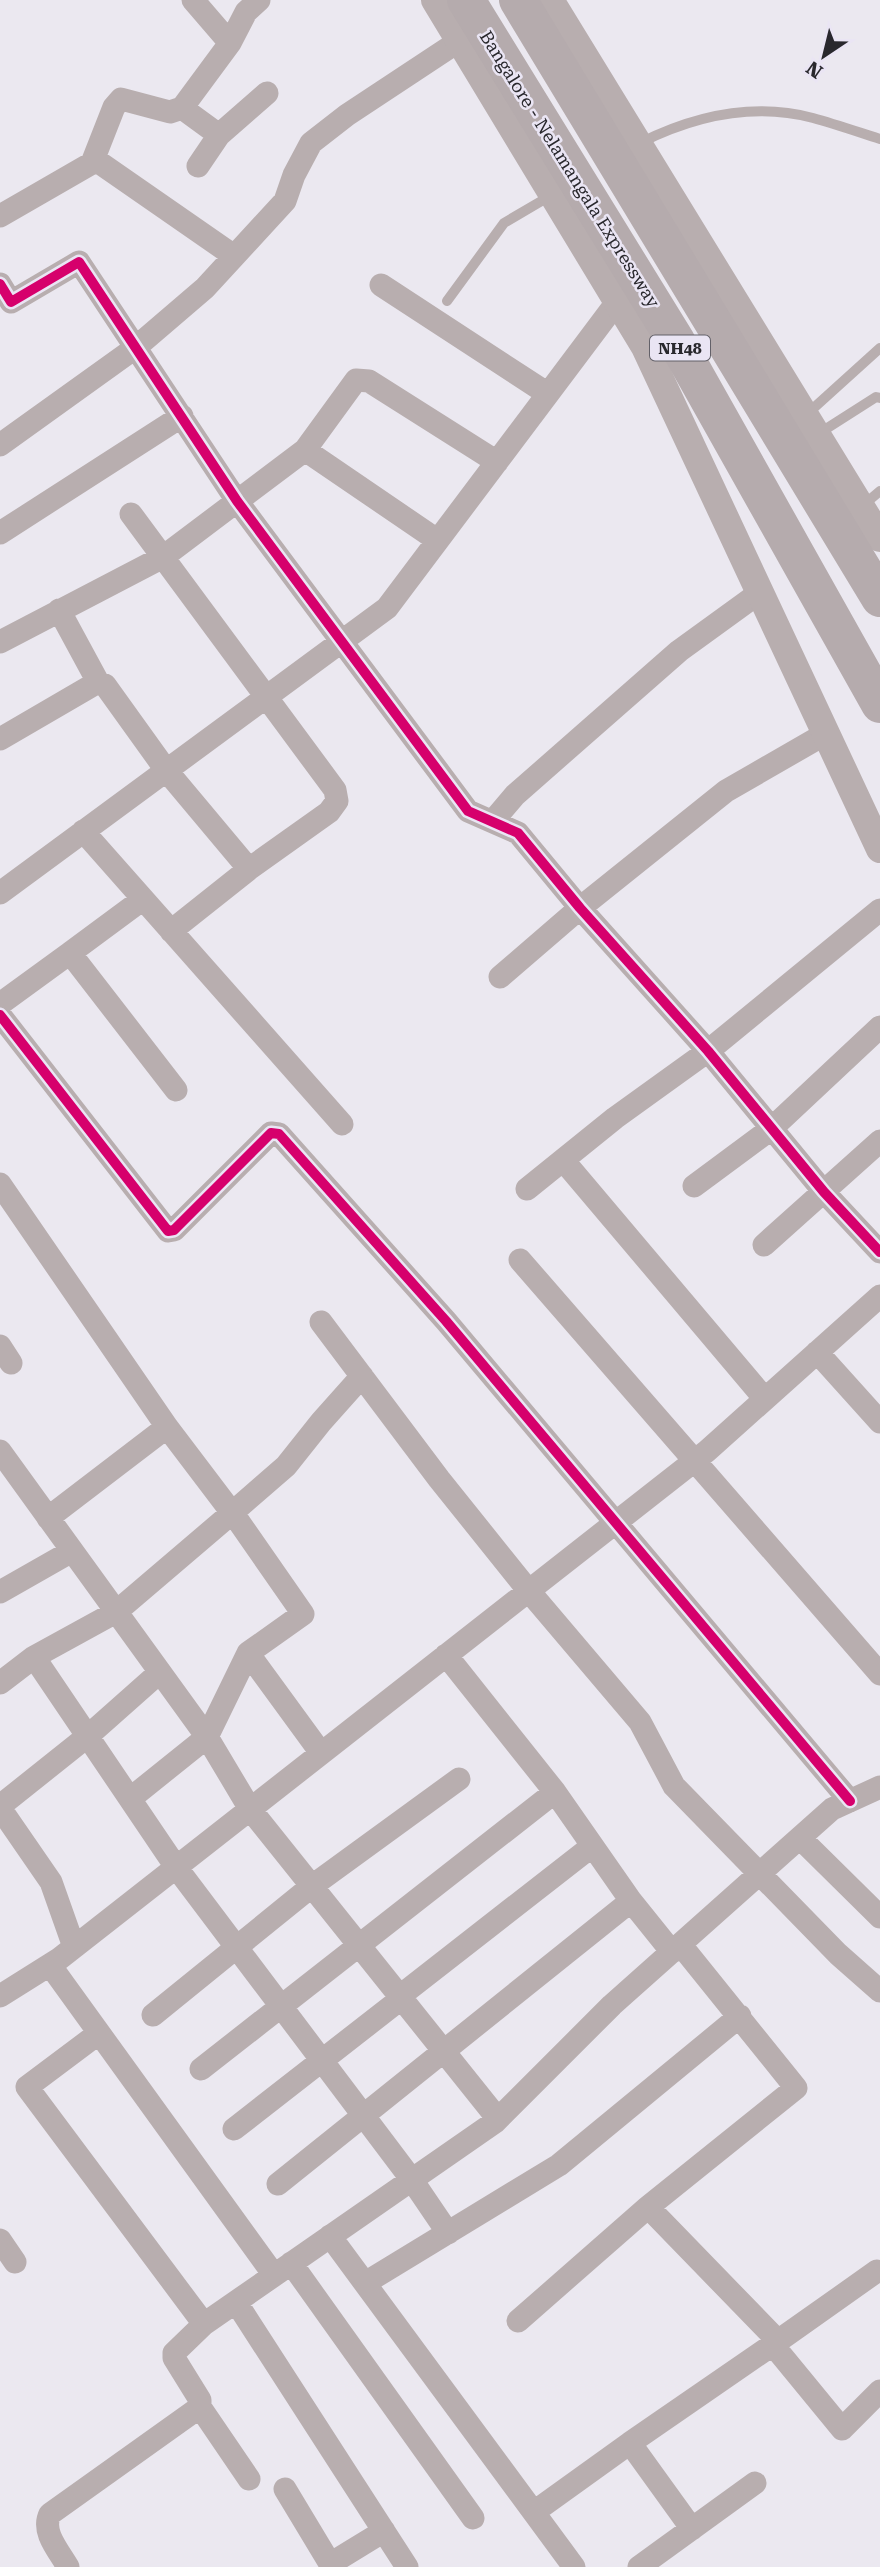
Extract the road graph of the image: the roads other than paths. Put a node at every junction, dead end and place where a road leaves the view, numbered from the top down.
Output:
1 (193, 0) edge
2 (259, 0) edge
3 (435, 0) edge
4 (466, 0) edge
5 (518, 0) edge
6 (550, 0) edge
7 (460, 41) junction
8 (230, 43) junction
9 (267, 93) dead end
10 (181, 108) junction
11 (219, 135) junction
12 (880, 139) edge
13 (639, 144) junction
14 (92, 163) junction
15 (198, 166) dead end
16 (553, 194) junction
17 (0, 216) edge
18 (234, 256) junction
19 (0, 284) edge
20 (381, 285) dead end
21 (447, 301) dead end
22 (617, 302) junction
23 (135, 348) junction
24 (880, 348) edge
25 (548, 394) junction
26 (880, 398) edge
27 (182, 416) junction
28 (811, 426) junction
29 (0, 445) edge
30 (305, 450) junction
31 (496, 462) junction
32 (871, 499) edge
33 (237, 501) junction
34 (131, 514) dead end
35 (0, 533) edge
36 (880, 538) edge
37 (437, 540) junction
38 (163, 557) junction
39 (759, 593) junction
40 (880, 598) edge
41 (59, 610) junction
42 (342, 641) junction
43 (0, 642) edge
44 (98, 682) junction
45 (267, 696) junction
46 (880, 704) edge
47 (825, 734) junction
48 (0, 739) edge
49 (166, 770) junction
50 (493, 821) junction
51 (83, 831) junction
52 (880, 849) edge
53 (249, 869) junction
54 (0, 893) edge
55 (144, 899) junction
56 (580, 908) junction
57 (880, 909) edge
58 (171, 931) junction
59 (70, 953) junction
60 (500, 977) dead end
61 (0, 1004) edge
62 (0, 1015) edge
63 (880, 1027) edge
64 (708, 1051) junction
65 (176, 1090) dead end
66 (342, 1124) dead end
67 (771, 1129) junction
68 (880, 1141) edge
69 (563, 1160) junction
70 (0, 1184) edge
71 (694, 1186) dead end
72 (527, 1189) dead end
73 (824, 1192) junction
74 (764, 1245) dead end
75 (880, 1252) edge
76 (520, 1260) dead end
77 (880, 1296) edge
78 (321, 1322) dead end
79 (817, 1352) junction
80 (362, 1376) junction
81 (765, 1399) junction
82 (880, 1422) edge
83 (167, 1426) junction
84 (693, 1461) junction
85 (4, 1463) edge
86 (232, 1513) junction
87 (48, 1518) junction
88 (614, 1523) junction
89 (72, 1551) junction
90 (528, 1590) junction
91 (0, 1592) edge
92 (116, 1612) junction
93 (248, 1653) junction
94 (446, 1655) junction
95 (34, 1657) junction
96 (160, 1672) junction
97 (880, 1674) edge
98 (0, 1683) edge
99 (89, 1735) junction
100 (207, 1737) junction
101 (321, 1753) junction
102 (460, 1779) dead end
103 (880, 1787) edge
104 (555, 1792) junction
105 (131, 1798) junction
106 (850, 1801) junction
107 (0, 1807) edge
108 (250, 1808) junction
109 (800, 1838) junction
110 (592, 1847) junction
111 (176, 1867) junction
112 (761, 1875) junction
113 (312, 1886) junction
114 (631, 1901) junction
115 (880, 1917) edge
116 (358, 1944) junction
117 (236, 1946) junction
118 (74, 1947) junction
119 (676, 1948) junction
120 (50, 1965) junction
121 (880, 1991) edge
122 (0, 1996) edge
123 (401, 1997) junction
124 (281, 2006) junction
125 (153, 2015) dead end
126 (740, 2016) junction
127 (99, 2034) junction
128 (444, 2052) junction
129 (323, 2061) junction
130 (201, 2069) dead end
131 (362, 2114) junction
132 (498, 2119) junction
133 (234, 2129) dead end
134 (412, 2179) junction
135 (278, 2185) dead end
136 (648, 2207) junction
137 (448, 2233) junction
138 (330, 2236) junction
139 (0, 2240) edge
140 (15, 2262) dead end
141 (283, 2269) junction
142 (877, 2271) dead end
143 (365, 2283) junction
144 (236, 2302) junction
145 (518, 2321) dead end
146 (204, 2324) junction
147 (776, 2343) junction
148 (880, 2391) edge
149 (200, 2407) junction
150 (630, 2443) junction
151 (249, 2479) dead end
152 (755, 2483) dead end
153 (285, 2489) dead end
154 (534, 2512) junction
155 (474, 2518) dead end
156 (692, 2529) junction
157 (384, 2531) junction
158 (331, 2566) edge
159 (68, 2567) edge
160 (407, 2567) edge
161 (574, 2567) edge
162 (639, 2567) edge

1 - 8 street
2 - 8 street
3 - 7 street
4 - 46 highway, Bangalore - Nelamangala Expressway / NH48
5 - 40 highway, NH48
6 - 13 street
7 - 16 street
7 - 18 street
8 - 10 street
9 - 11 street
10 - 11 street
10 - 14 street
11 - 15 street
12 - 13 lane
13 - 28 street
14 - 17 street
14 - 18 street
16 - 21 lane
16 - 22 street
18 - 23 street
19 - 23 street
20 - 25 street
22 - 25 street
22 - 39 street
23 - 27 street
23 - 29 street
24 - 28 lane
25 - 31 street
26 - 28 lane
27 - 33 street
27 - 35 street
28 - 32 street
30 - 31 street
30 - 33 street
30 - 37 street
31 - 37 street
32 - 36 street
33 - 38 street
33 - 42 street
34 - 38 street
37 - 42 street
38 - 41 street
38 - 45 street
39 - 47 street
39 - 50 street
41 - 43 street
41 - 44 street
42 - 45 street
42 - 50 street
44 - 48 street
44 - 49 street
45 - 49 street
45 - 53 street
47 - 52 street
47 - 56 street
49 - 51 street
49 - 53 street
50 - 56 street
51 - 54 street
51 - 55 street
53 - 58 street
55 - 58 street
55 - 59 street
56 - 60 street
56 - 64 street
57 - 64 street
58 - 66 street
59 - 61 street
59 - 65 street
62 - 88 street
63 - 67 street
64 - 67 street
64 - 69 street
67 - 71 street
67 - 73 street
68 - 73 street
69 - 72 street
69 - 81 street
70 - 83 street
73 - 74 street
73 - 75 street
76 - 84 street
77 - 79 street
78 - 80 street
79 - 81 street
79 - 82 street
80 - 86 street
80 - 90 street
81 - 84 street
83 - 86 street
83 - 87 street
84 - 88 street
84 - 97 street
85 - 87 street
86 - 92 street
86 - 93 street
87 - 89 street
88 - 90 street
88 - 106 street
89 - 91 street
89 - 92 street
90 - 94 street
90 - 112 street
92 - 95 street
92 - 96 street
93 - 100 street
93 - 101 street
94 - 101 street
94 - 104 street
95 - 98 street
95 - 99 street
96 - 99 street
96 - 100 street
99 - 105 street
99 - 107 street
100 - 105 street
100 - 108 street
101 - 108 street
102 - 113 street
103 - 106 street
104 - 110 street
104 - 116 street
105 - 111 street
106 - 109 street
107 - 118 street
108 - 111 street
108 - 113 street
109 - 112 street
109 - 115 street
110 - 114 street
110 - 123 street
111 - 117 street
111 - 118 street
112 - 119 street
112 - 121 street
113 - 116 street
113 - 117 street
114 - 119 street
114 - 128 street
116 - 123 street
116 - 124 street
117 - 124 street
117 - 125 street
118 - 120 street
119 - 126 street
119 - 132 street
120 - 122 street
120 - 127 street
123 - 128 street
123 - 129 street
124 - 129 street
124 - 130 street
126 - 136 street
126 - 137 street
127 - 141 street
127 - 146 street
128 - 131 street
128 - 132 street
129 - 131 street
129 - 133 street
131 - 134 street
131 - 135 street
132 - 134 street
134 - 137 street
134 - 138 street
136 - 145 street
136 - 147 street
137 - 143 street
138 - 141 street
138 - 143 street
139 - 140 street
141 - 144 street
141 - 155 street
142 - 147 street
143 - 154 street
144 - 146 street
144 - 157 street
146 - 149 street
147 - 148 street
147 - 150 street
149 - 151 street
149 - 159 street
150 - 154 street
150 - 156 street
152 - 156 street
153 - 158 street
154 - 161 street
156 - 162 street
157 - 158 street
157 - 160 street

